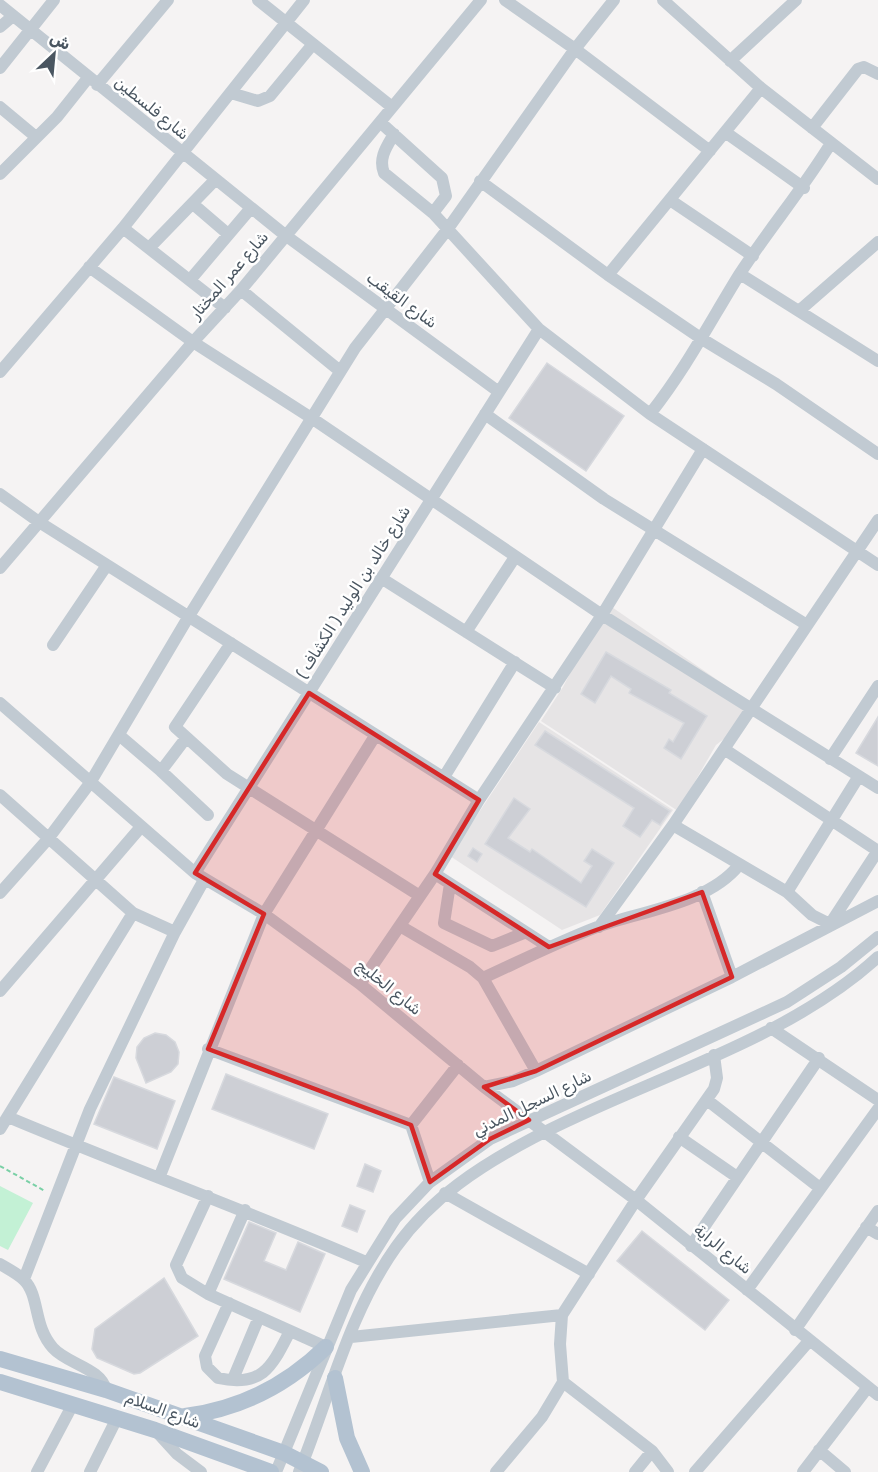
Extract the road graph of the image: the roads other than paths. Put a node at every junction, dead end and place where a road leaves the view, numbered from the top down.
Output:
1 (54, 0) edge
2 (168, 0) edge
3 (258, 0) edge
4 (304, 0) edge
5 (481, 0) edge
6 (505, 0) edge
7 (614, 0) edge
8 (663, 0) edge
9 (796, 0) edge
10 (0, 5) edge
11 (13, 16) junction
12 (287, 23) junction
13 (0, 27) edge
14 (30, 30) junction
15 (313, 44) junction
16 (575, 49) junction
17 (730, 61) junction
18 (0, 68) edge
19 (878, 74) edge
20 (93, 81) junction
21 (761, 88) junction
22 (231, 93) junction
23 (0, 107) edge
24 (392, 107) junction
25 (380, 122) junction
26 (812, 128) junction
27 (725, 132) junction
28 (394, 134) junction
29 (36, 137) junction
30 (831, 143) junction
31 (710, 151) junction
32 (183, 154) junction
33 (0, 174) edge
34 (878, 179) edge
35 (215, 180) junction
36 (480, 181) junction
37 (804, 188) junction
38 (670, 200) junction
39 (194, 204) junction
40 (251, 208) junction
41 (433, 213) junction
42 (123, 228) junction
43 (447, 230) junction
44 (228, 234) junction
45 (285, 235) junction
46 (878, 242) edge
47 (150, 247) junction
48 (753, 256) junction
49 (89, 267) junction
50 (740, 274) junction
51 (608, 275) junction
52 (190, 280) junction
53 (240, 290) junction
54 (225, 308) junction
55 (386, 309) junction
56 (800, 310) junction
57 (539, 329) junction
58 (702, 339) junction
59 (193, 342) junction
60 (878, 361) edge
61 (340, 371) junction
62 (0, 372) edge
63 (499, 392) junction
64 (485, 414) junction
65 (650, 414) junction
66 (313, 419) junction
67 (703, 449) junction
68 (878, 454) edge
69 (0, 494) edge
70 (430, 501) junction
71 (878, 520) edge
72 (39, 522) junction
73 (652, 529) junction
74 (859, 551) junction
75 (515, 557) junction
76 (107, 565) junction
77 (878, 565) edge
78 (0, 568) edge
79 (381, 578) junction
80 (602, 615) junction
81 (189, 616) junction
82 (807, 625) junction
83 (466, 632) junction
84 (231, 643) junction
85 (53, 645) dead end
86 (515, 662) junction
87 (878, 686) edge
88 (555, 688) junction
89 (309, 693) junction
90 (0, 703) edge
91 (751, 706) junction
92 (119, 735) junction
93 (375, 736) junction
94 (186, 738) junction
95 (724, 749) junction
96 (830, 759) junction
97 (161, 771) junction
98 (859, 776) junction
99 (444, 777) junction
100 (90, 783) junction
101 (878, 788) edge
102 (248, 789) junction
103 (0, 795) edge
104 (479, 800) junction
105 (208, 815) dead end
106 (831, 822) junction
107 (673, 825) junction
108 (140, 828) junction
109 (317, 829) junction
110 (48, 839) junction
111 (878, 852) edge
112 (739, 865) junction
113 (435, 874) junction
114 (199, 877) junction
115 (95, 880) junction
116 (450, 884) junction
117 (702, 892) junction
118 (787, 892) junction
119 (0, 893) edge
120 (420, 896) junction
121 (878, 901) edge
122 (133, 913) junction
123 (264, 914) junction
124 (830, 924) junction
125 (400, 926) junction
126 (598, 927) junction
127 (175, 932) junction
128 (524, 933) junction
129 (878, 937) edge
130 (549, 948) junction
131 (878, 957) edge
132 (732, 977) junction
133 (483, 978) junction
134 (360, 984) junction
135 (0, 991) edge
136 (771, 1028) junction
137 (208, 1049) junction
138 (714, 1055) junction
139 (819, 1058) junction
140 (458, 1065) junction
141 (536, 1071) junction
142 (484, 1087) junction
143 (706, 1100) junction
144 (878, 1100) edge
145 (878, 1109) edge
146 (8, 1117) junction
147 (529, 1120) junction
148 (411, 1125) junction
149 (0, 1130) edge
150 (545, 1132) junction
151 (679, 1137) junction
152 (761, 1143) junction
153 (75, 1145) junction
154 (159, 1178) junction
155 (737, 1178) junction
156 (430, 1182) junction
157 (820, 1188) junction
158 (445, 1193) junction
159 (207, 1196) junction
160 (636, 1200) junction
161 (245, 1210) junction
162 (878, 1211) edge
163 (866, 1227) junction
164 (878, 1234) edge
165 (691, 1246) junction
166 (366, 1262) junction
167 (0, 1264) edge
168 (589, 1274) junction
169 (24, 1279) junction
170 (747, 1290) junction
171 (208, 1294) junction
172 (229, 1304) junction
173 (562, 1315) junction
174 (259, 1317) junction
175 (795, 1330) junction
176 (290, 1331) junction
177 (351, 1337) junction
178 (809, 1341) junction
179 (326, 1347) junction
180 (0, 1359) edge
181 (335, 1378) junction
182 (233, 1379) junction
183 (0, 1382) edge
184 (563, 1382) junction
185 (106, 1390) junction
186 (873, 1391) edge
187 (73, 1404) junction
188 (180, 1416) junction
189 (117, 1418) junction
190 (155, 1430) junction
191 (819, 1450) junction
192 (652, 1451) junction
193 (284, 1453) junction
194 (301, 1467) edge
195 (37, 1472) edge
196 (90, 1472) edge
197 (201, 1472) edge
198 (271, 1472) edge
199 (276, 1472) edge
200 (321, 1472) edge
201 (362, 1472) edge
202 (496, 1472) edge
203 (635, 1472) edge
204 (668, 1472) edge
205 (695, 1472) edge
206 (802, 1472) edge
207 (845, 1472) edge

1 - 14 street
2 - 20 street
3 - 12 street
4 - 12 street
5 - 24 street, شارع عمر المختار
6 - 16 street
7 - 16 street
8 - 17 street
9 - 17 street
10 - 11 street, شارع فلسطين
11 - 13 street
11 - 14 street, شارع فلسطين
12 - 15 street
12 - 22 street
14 - 18 street
14 - 20 street, شارع فلسطين
15 - 22 street
15 - 24 street
16 - 31 street
16 - 36 street
17 - 21 street
19 - 26 street
20 - 29 street
20 - 32 street, شارع فلسطين
21 - 26 street
21 - 27 street
22 - 32 street
23 - 29 street
24 - 25 street, شارع عمر المختار
25 - 28 street
25 - 45 street, شارع عمر المختار
26 - 30 street
27 - 31 street
27 - 37 street
28 - 41 street
28 - 41 street
29 - 33 street
30 - 34 street
30 - 37 street
31 - 38 street
32 - 35 street, شارع فلسطين
32 - 42 street
35 - 39 street
35 - 40 street, شارع فلسطين
36 - 43 street
36 - 51 street
37 - 48 street
38 - 48 street
38 - 51 street
39 - 44 street
39 - 47 street
40 - 44 street
40 - 45 street, شارع فلسطين
41 - 43 street
42 - 47 street
42 - 49 street
43 - 55 street
43 - 57 street
44 - 52 street
45 - 53 street, شارع عمر المختار
45 - 55 street, شارع القيقب
46 - 56 street
47 - 52 street
48 - 50 street
49 - 59 street
49 - 62 street
50 - 56 street
50 - 58 street
51 - 58 street
52 - 54 street
53 - 54 street, شارع عمر المختار
53 - 61 street
54 - 59 street, شارع عمر المختار
55 - 61 street
55 - 63 street, شارع القيقب
56 - 60 street
57 - 63 street, شارع خالد بن الوليد ( الكشاف )
57 - 65 street
58 - 65 street
58 - 68 street
59 - 66 street
59 - 72 street, شارع عمر المختار
61 - 66 street
63 - 64 street, شارع خالد بن الوليد ( الكشاف )
64 - 70 street, شارع خالد بن الوليد ( الكشاف )
64 - 73 street
65 - 67 street
66 - 70 street
66 - 81 street
67 - 73 street
67 - 74 street
69 - 72 street
70 - 75 street
70 - 79 street, شارع خالد بن الوليد ( الكشاف )
71 - 74 street
72 - 76 street
72 - 78 street, شارع عمر المختار
73 - 80 street
73 - 82 street
74 - 77 street
74 - 82 street
75 - 80 street
75 - 83 street
76 - 81 street
76 - 85 street
79 - 83 street
79 - 89 street, شارع خالد بن الوليد ( الكشاف )
80 - 88 street
80 - 91 street
81 - 84 street
81 - 92 street
82 - 91 street
83 - 86 street
84 - 89 street
84 - 94 street
86 - 88 street
86 - 99 street
87 - 96 street
88 - 104 street
89 - 93 street
89 - 102 street, شارع خالد بن الوليد ( الكشاف )
90 - 100 street, شارع الخليج
91 - 95 street
91 - 96 street
92 - 97 street
92 - 100 street
93 - 99 street
93 - 109 street
94 - 97 street
94 - 102 street
95 - 106 street
95 - 107 street
96 - 98 street
97 - 105 street
98 - 101 street
98 - 106 street
99 - 104 street
100 - 108 street, شارع الخليج
100 - 110 street
102 - 109 street
102 - 114 street, شارع خالد بن الوليد ( الكشاف )
103 - 110 street
104 - 113 street
106 - 111 street
106 - 118 street
107 - 112 street
107 - 126 street
108 - 114 street, شارع الخليج
108 - 115 street
109 - 120 street
109 - 123 street
110 - 115 street
110 - 119 street
111 - 124 street
112 - 117 street
112 - 118 street
113 - 116 street
113 - 120 street
114 - 123 street, شارع الخليج
114 - 127 street, شارع خالد بن الوليد ( الكشاف )
115 - 122 street
115 - 135 street
116 - 128 street
116 - 128 street
117 - 126 street
117 - 132 street
118 - 124 street
120 - 125 street
121 - 124 street
122 - 127 street
122 - 146 street
123 - 134 street, شارع الخليج
123 - 137 street
124 - 132 street
125 - 133 street
125 - 134 street
126 - 130 street
127 - 153 street, شارع خالد بن الوليد ( الكشاف )
128 - 130 street
129 - 147 street, شارع السجل المدني
130 - 133 street
131 - 136 street, شارع السجل المدني
132 - 141 street
133 - 141 street
134 - 140 street, شارع الخليج
136 - 138 street, شارع السجل المدني
136 - 139 street
137 - 148 street
137 - 154 street
138 - 143 street
138 - 150 street, شارع السجل المدني
139 - 144 street
139 - 152 street
140 - 142 street, شارع الخليج
140 - 148 street
141 - 142 street
142 - 147 street, شارع الخليج
143 - 151 street
143 - 152 street
145 - 157 street
146 - 149 street
146 - 153 street
147 - 150 street, شارع الخليج
147 - 156 street, شارع السجل المدني
148 - 156 street
150 - 158 street, شارع السجل المدني
150 - 160 street, شارع الراية
151 - 155 street
151 - 160 street
152 - 155 street
152 - 157 street
153 - 154 street
153 - 169 street, شارع خالد بن الوليد ( الكشاف )
154 - 159 street
155 - 165 street
156 - 166 street, شارع السجل المدني
157 - 170 street
158 - 168 street
158 - 177 street, شارع السجل المدني
159 - 161 street
159 - 171 street
160 - 165 street, شارع الراية
160 - 168 street
161 - 166 street
161 - 171 street
162 - 163 street
163 - 164 street
163 - 175 street
165 - 170 street, شارع الراية
166 - 179 street, شارع السجل المدني
167 - 169 street
168 - 173 street
169 - 185 street
170 - 175 street, شارع الراية
171 - 172 street
172 - 174 street
172 - 182 street
173 - 177 street
173 - 184 street
174 - 176 street
174 - 182 street
175 - 178 street, شارع الراية
176 - 179 street
176 - 182 street
177 - 181 street, شارع السجل المدني
178 - 186 street, شارع الراية
178 - 205 street
179 - 188 main road
179 - 193 street, شارع السجل المدني
180 - 185 main road, شارع السلام
181 - 194 street, شارع السجل المدني
181 - 201 main road
183 - 187 main road, شارع السلام
184 - 192 street
184 - 202 street
185 - 188 main road, شارع السلام
186 - 191 street
187 - 189 main road, شارع السلام
187 - 195 street
188 - 193 main road, شارع السلام
189 - 190 main road, شارع السلام
189 - 196 street
190 - 197 street
190 - 198 main road, شارع السلام
191 - 206 street
191 - 207 street
192 - 203 street
192 - 204 street
193 - 194 main road, شارع السلام
193 - 199 street, شارع السجل المدني
194 - 200 main road, شارع السلام

